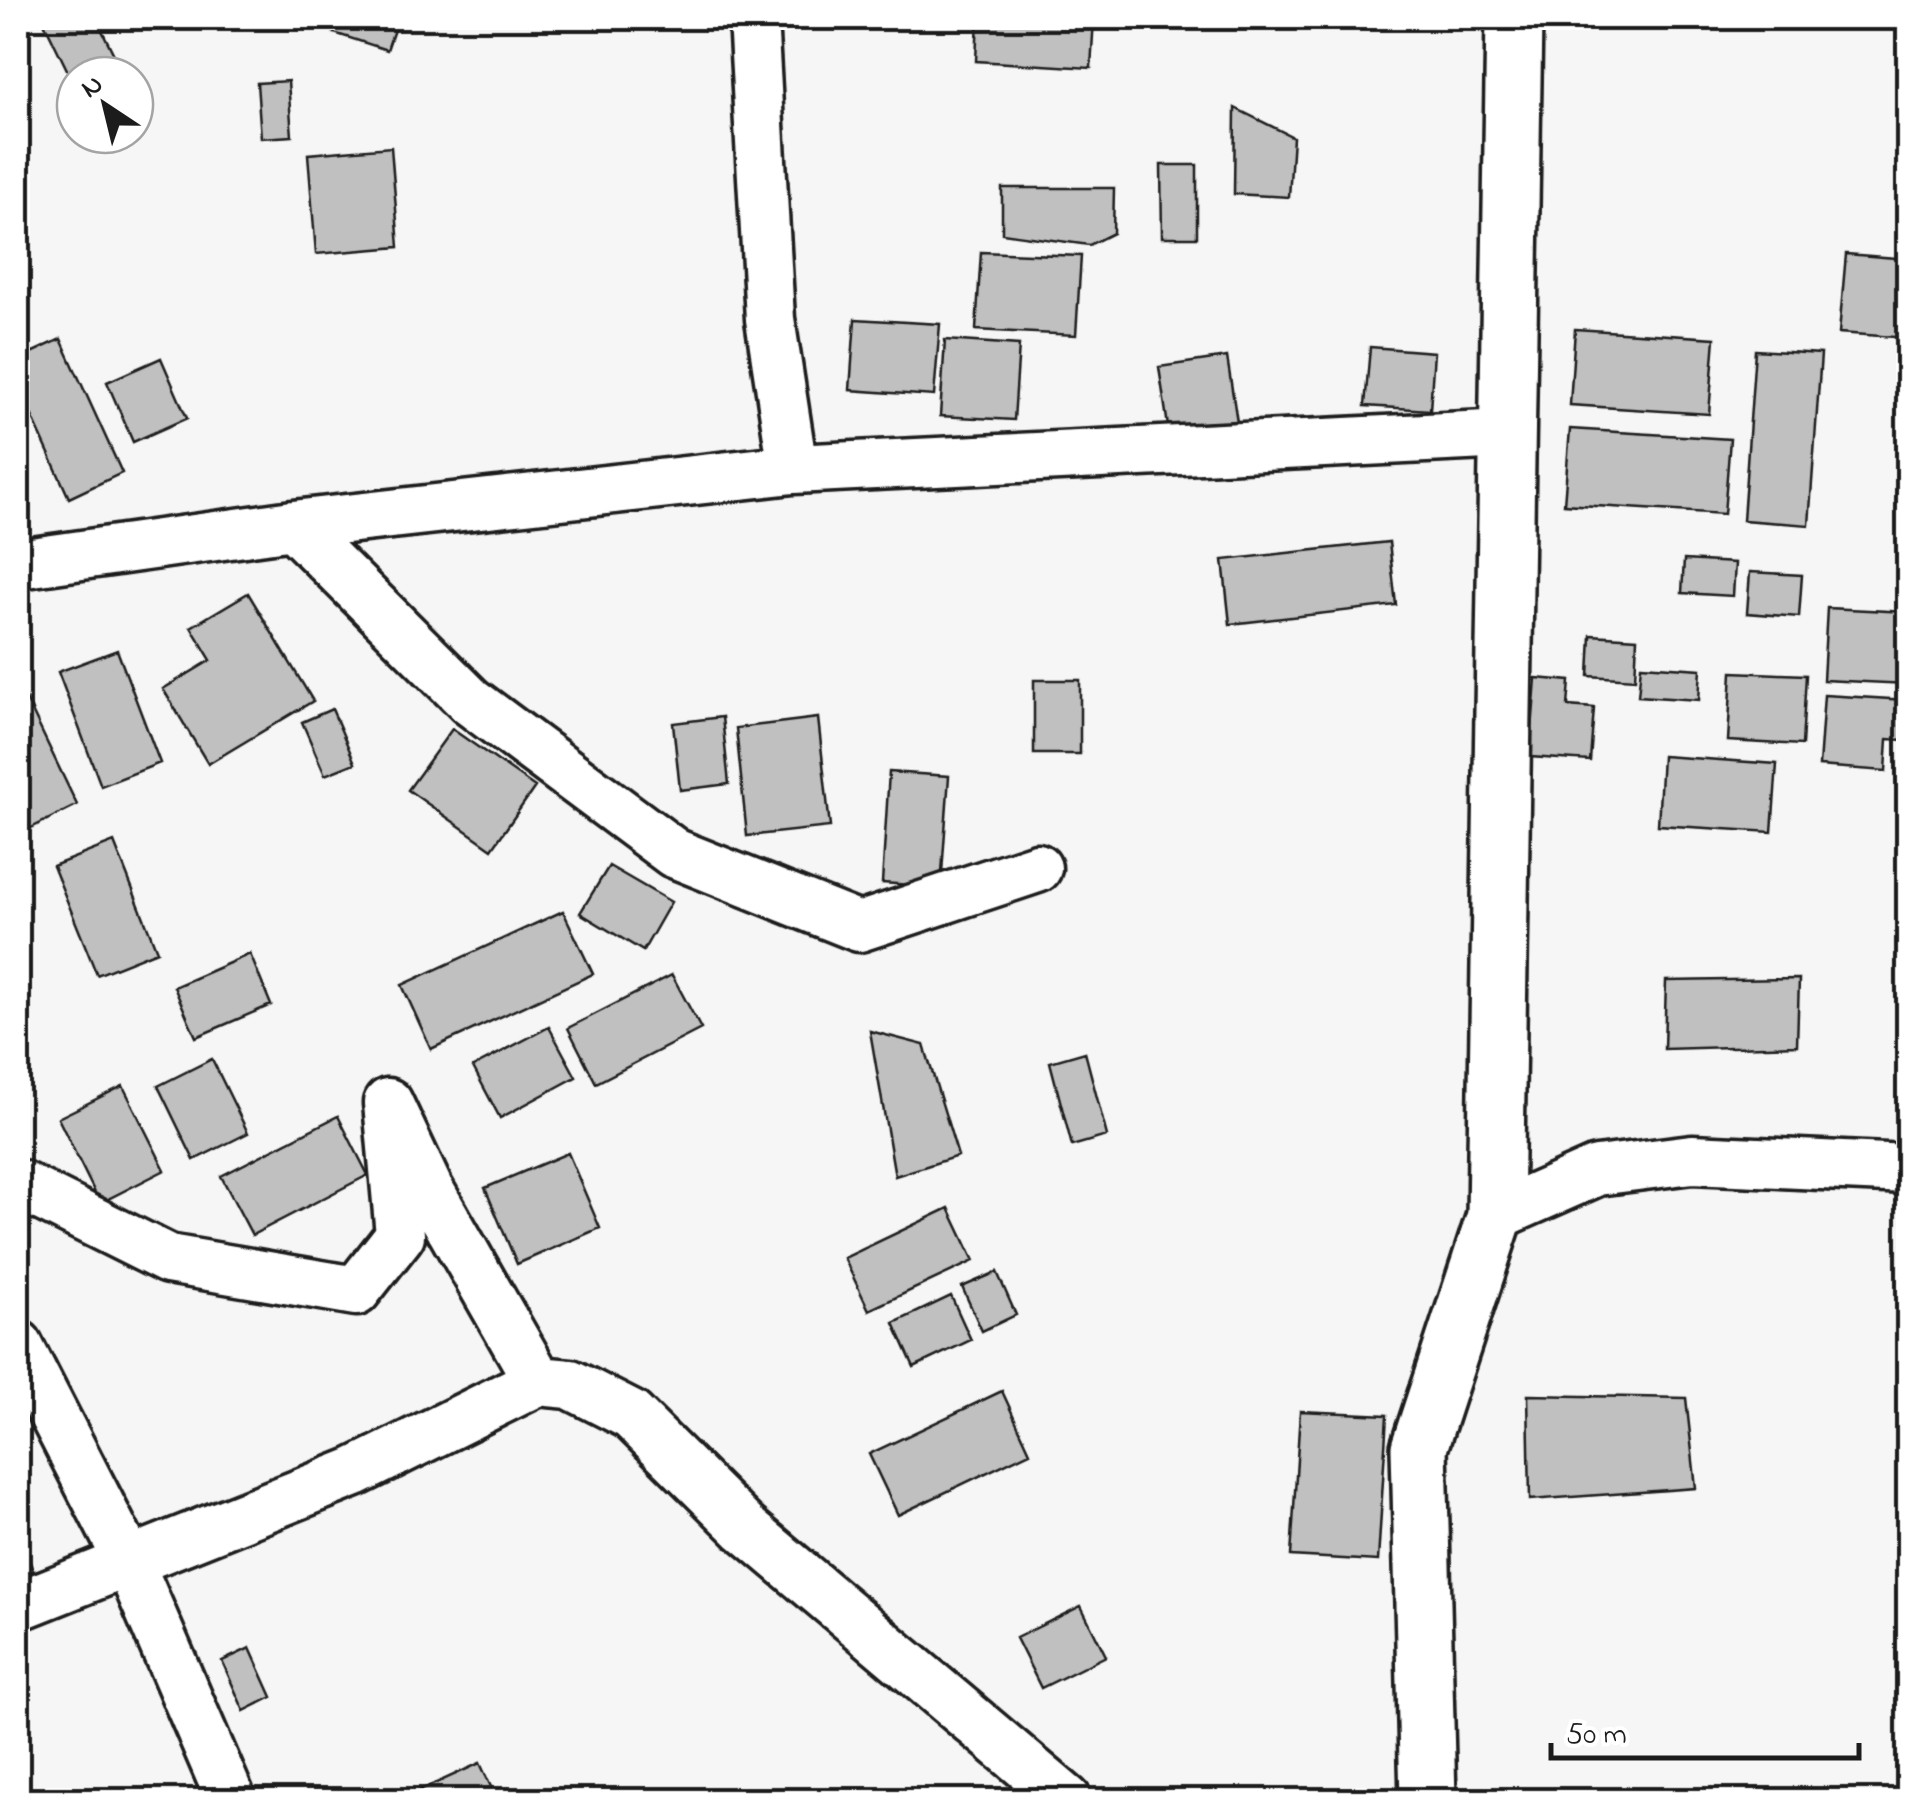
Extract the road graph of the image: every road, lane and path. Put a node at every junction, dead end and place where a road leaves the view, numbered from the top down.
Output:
1 (752, 18) edge
2 (1514, 18) edge
3 (1508, 434) junction
4 (792, 470) junction
5 (294, 524) junction
6 (18, 564) edge
7 (1036, 868) dead end
8 (1908, 1169) edge
9 (18, 1184) edge
10 (1495, 1216) junction
11 (18, 1345) edge
12 (538, 1380) junction
13 (128, 1560) junction
14 (18, 1606) edge
15 (231, 1800) edge
16 (1067, 1800) edge
17 (1428, 1800) edge

1 - 4 street
2 - 3 street
3 - 4 street
3 - 10 street
4 - 5 street
5 - 6 street
5 - 7 street
8 - 10 street
9 - 12 street
10 - 17 street
11 - 13 street
12 - 13 street
12 - 16 street
13 - 14 street
13 - 15 street

